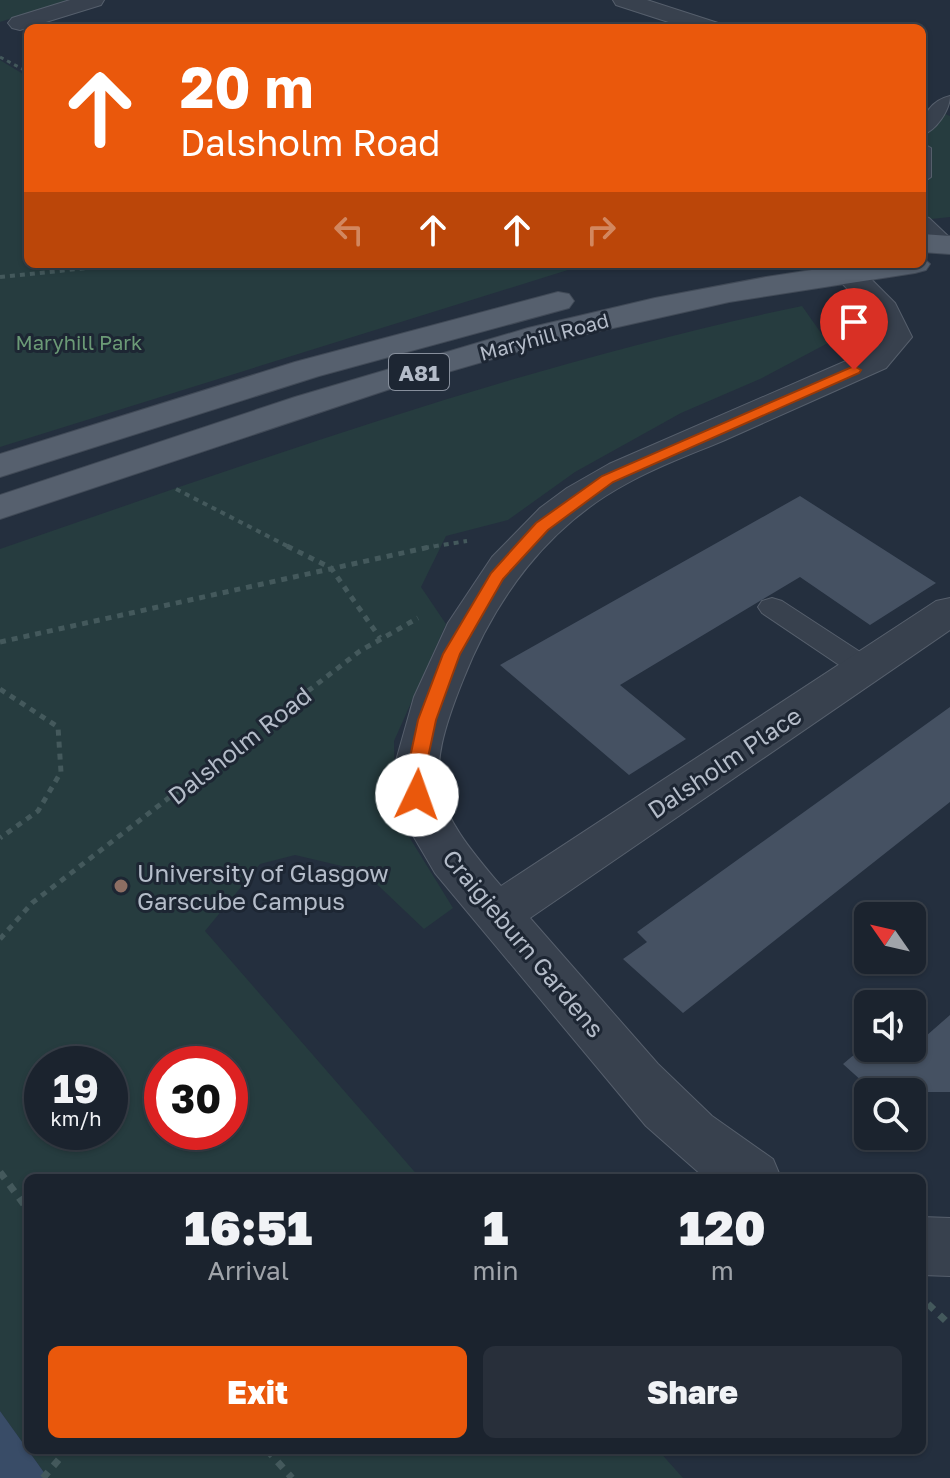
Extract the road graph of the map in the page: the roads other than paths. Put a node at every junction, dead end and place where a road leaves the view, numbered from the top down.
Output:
1 (93, 0) edge
2 (630, 1) edge
3 (20, 23) dead end
4 (698, 24) edge
5 (950, 101) edge
6 (926, 125) edge
7 (926, 227) edge
8 (940, 245) edge
9 (926, 262) edge
10 (714, 268) edge
11 (843, 269) edge
12 (0, 466) edge
13 (0, 507) edge
14 (772, 607) dead end
15 (950, 611) edge
16 (864, 668) junction
17 (498, 914) junction
18 (746, 1174) edge
19 (926, 1246) edge
20 (950, 1247) edge

1 - 3 street
2 - 4 street
5 - 6 lane
7 - 8 lane
8 - 9 main road
10 - 12 main road, Maryhill Road / A81
11 - 13 main road, Maryhill Road / A81
11 - 17 street, Craigieburn Gardens
14 - 16 lane
15 - 16 street, Dalsholm Place
16 - 17 street, Dalsholm Place
17 - 18 street, Craigieburn Gardens
19 - 20 street

